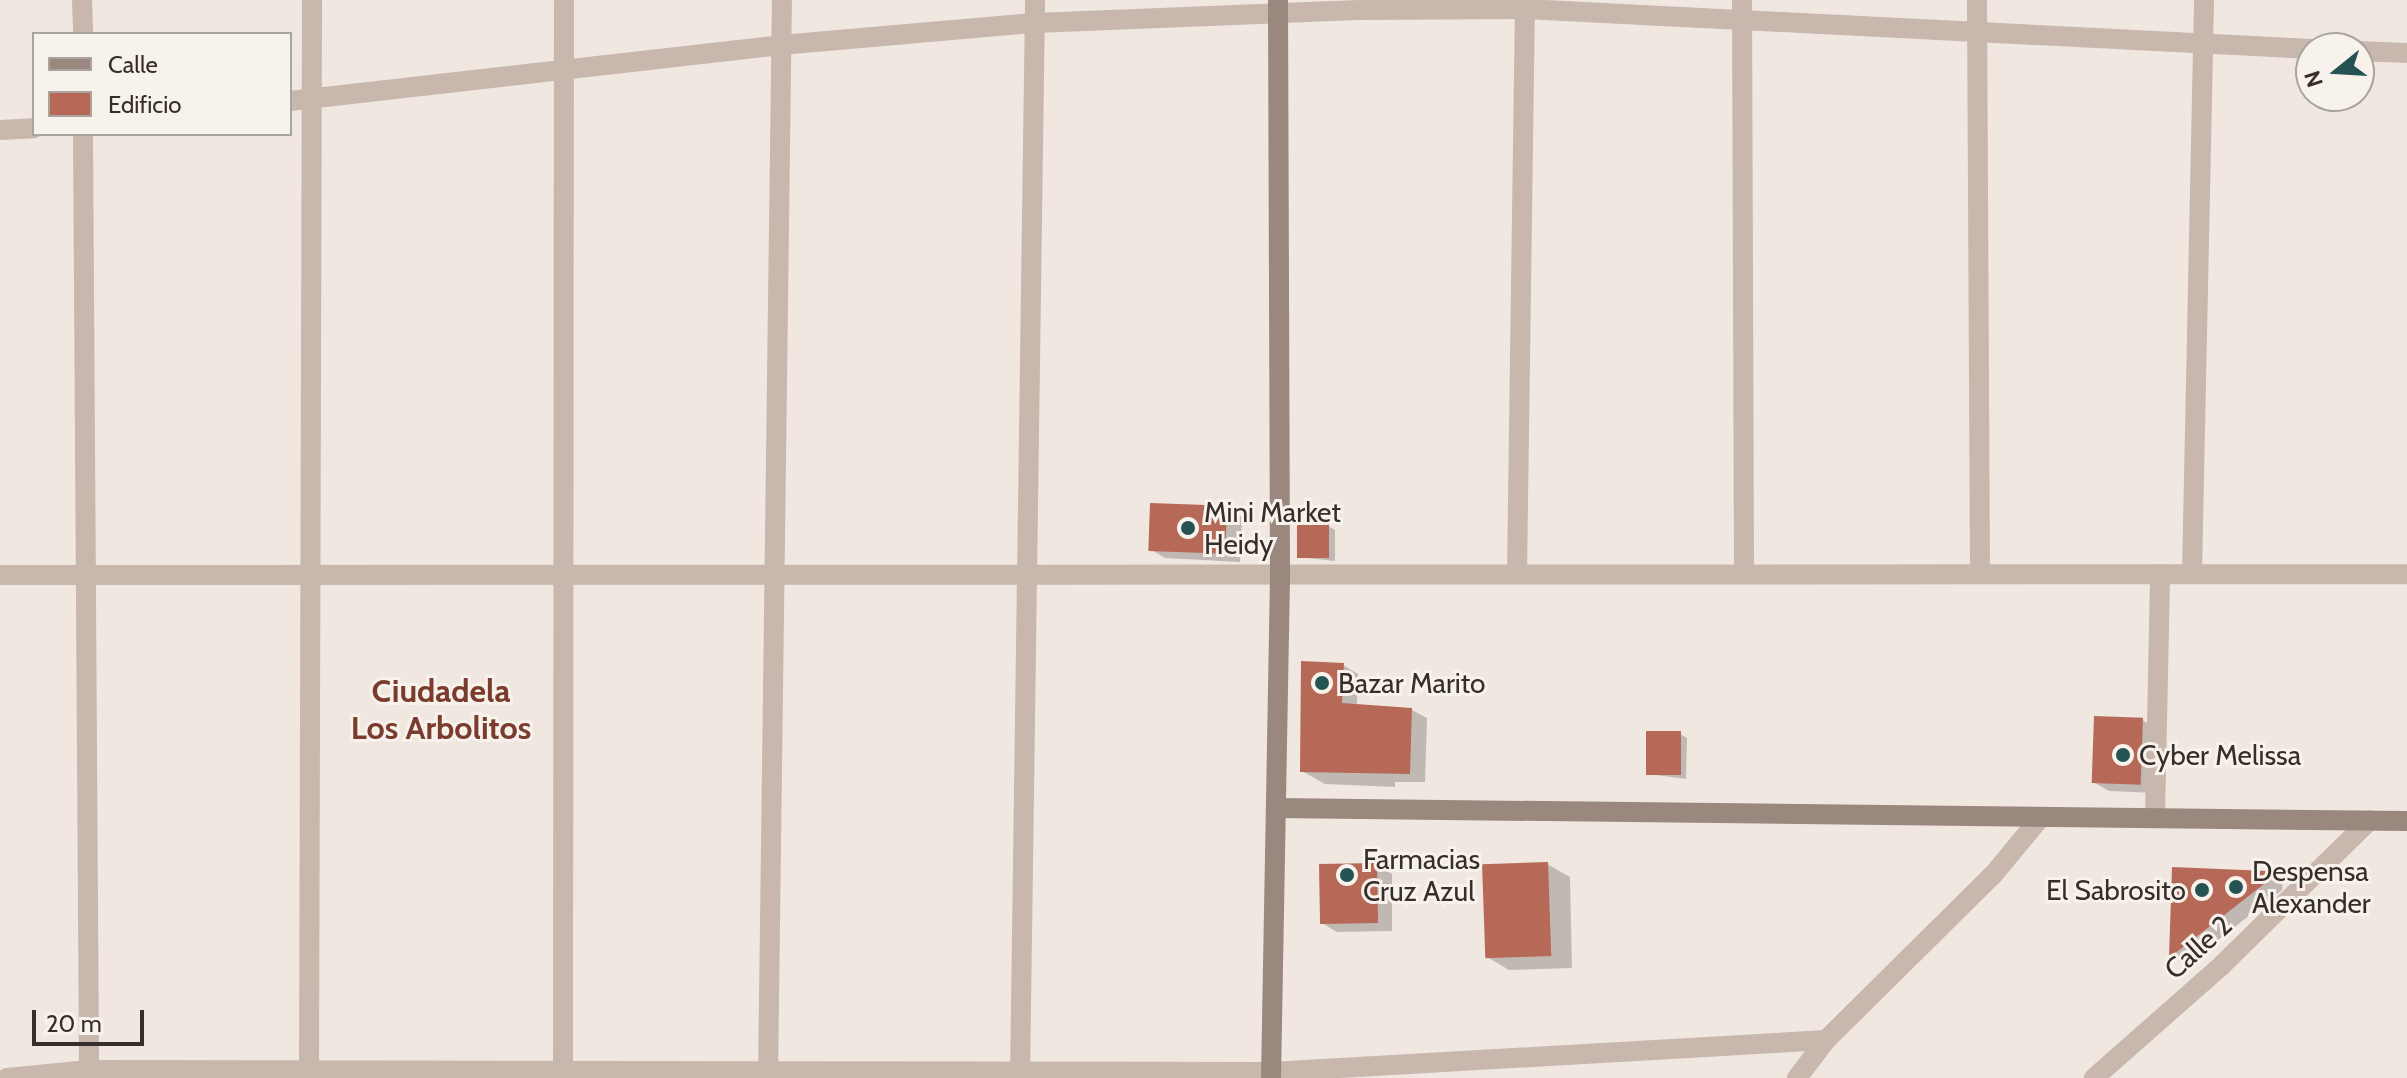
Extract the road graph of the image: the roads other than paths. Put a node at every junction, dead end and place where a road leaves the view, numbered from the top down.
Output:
1 (82, 0) edge
2 (312, 0) edge
3 (564, 0) edge
4 (782, 0) edge
5 (1035, 0) edge
6 (1742, 0) edge
7 (1977, 0) edge
8 (2204, 0) edge
9 (1525, 4) edge
10 (1278, 6) edge
11 (1741, 21) junction
12 (1035, 23) junction
13 (1975, 31) junction
14 (83, 32) edge
15 (781, 45) junction
16 (2201, 46) junction
17 (2295, 49) edge
18 (2375, 52) edge
19 (2407, 53) edge
20 (564, 70) junction
21 (312, 99) junction
22 (292, 101) edge
23 (32, 128) edge
24 (0, 130) edge
25 (83, 136) edge
26 (1027, 574) junction
27 (1517, 574) junction
28 (1744, 574) junction
29 (1980, 574) junction
30 (2160, 574) junction
31 (2192, 574) junction
32 (2407, 574) edge
33 (0, 575) edge
34 (86, 575) junction
35 (311, 575) junction
36 (564, 575) junction
37 (775, 575) junction
38 (1280, 575) junction
39 (1276, 808) junction
40 (2155, 817) junction
41 (2040, 818) junction
42 (2370, 820) junction
43 (2407, 821) edge
44 (1826, 1040) junction
45 (89, 1070) junction
46 (309, 1074) edge
47 (563, 1074) edge
48 (768, 1074) edge
49 (1020, 1074) edge
50 (1271, 1075) edge
51 (7, 1078) edge
52 (1797, 1078) edge
53 (2094, 1078) edge

1 - 14 street
2 - 21 street
3 - 20 street
4 - 15 street
5 - 12 street
6 - 11 street
7 - 13 street
8 - 16 street
9 - 10 street
9 - 11 street
9 - 27 street
10 - 12 street
10 - 38 street
11 - 13 street
11 - 28 street
12 - 15 street
12 - 26 street
13 - 16 street
13 - 29 street
15 - 20 street
15 - 37 street
16 - 17 street
16 - 31 street
18 - 19 street
20 - 21 street
20 - 36 street
21 - 22 street
21 - 35 street
23 - 24 street
25 - 34 street
26 - 37 street
26 - 38 street
26 - 49 street
27 - 28 street
27 - 38 street
28 - 29 street
29 - 30 street
30 - 31 street
30 - 40 street
31 - 32 street
33 - 34 street
34 - 35 street
34 - 45 street
35 - 36 street
35 - 46 street
36 - 37 street
36 - 47 street
37 - 48 street
38 - 39 street
39 - 41 street
39 - 50 street
40 - 41 street
40 - 42 street
41 - 44 street
42 - 43 street
42 - 53 street, Calle 2
44 - 50 street
44 - 52 street
45 - 46 street
45 - 51 street
46 - 47 street
47 - 48 street
48 - 49 street
49 - 50 street

